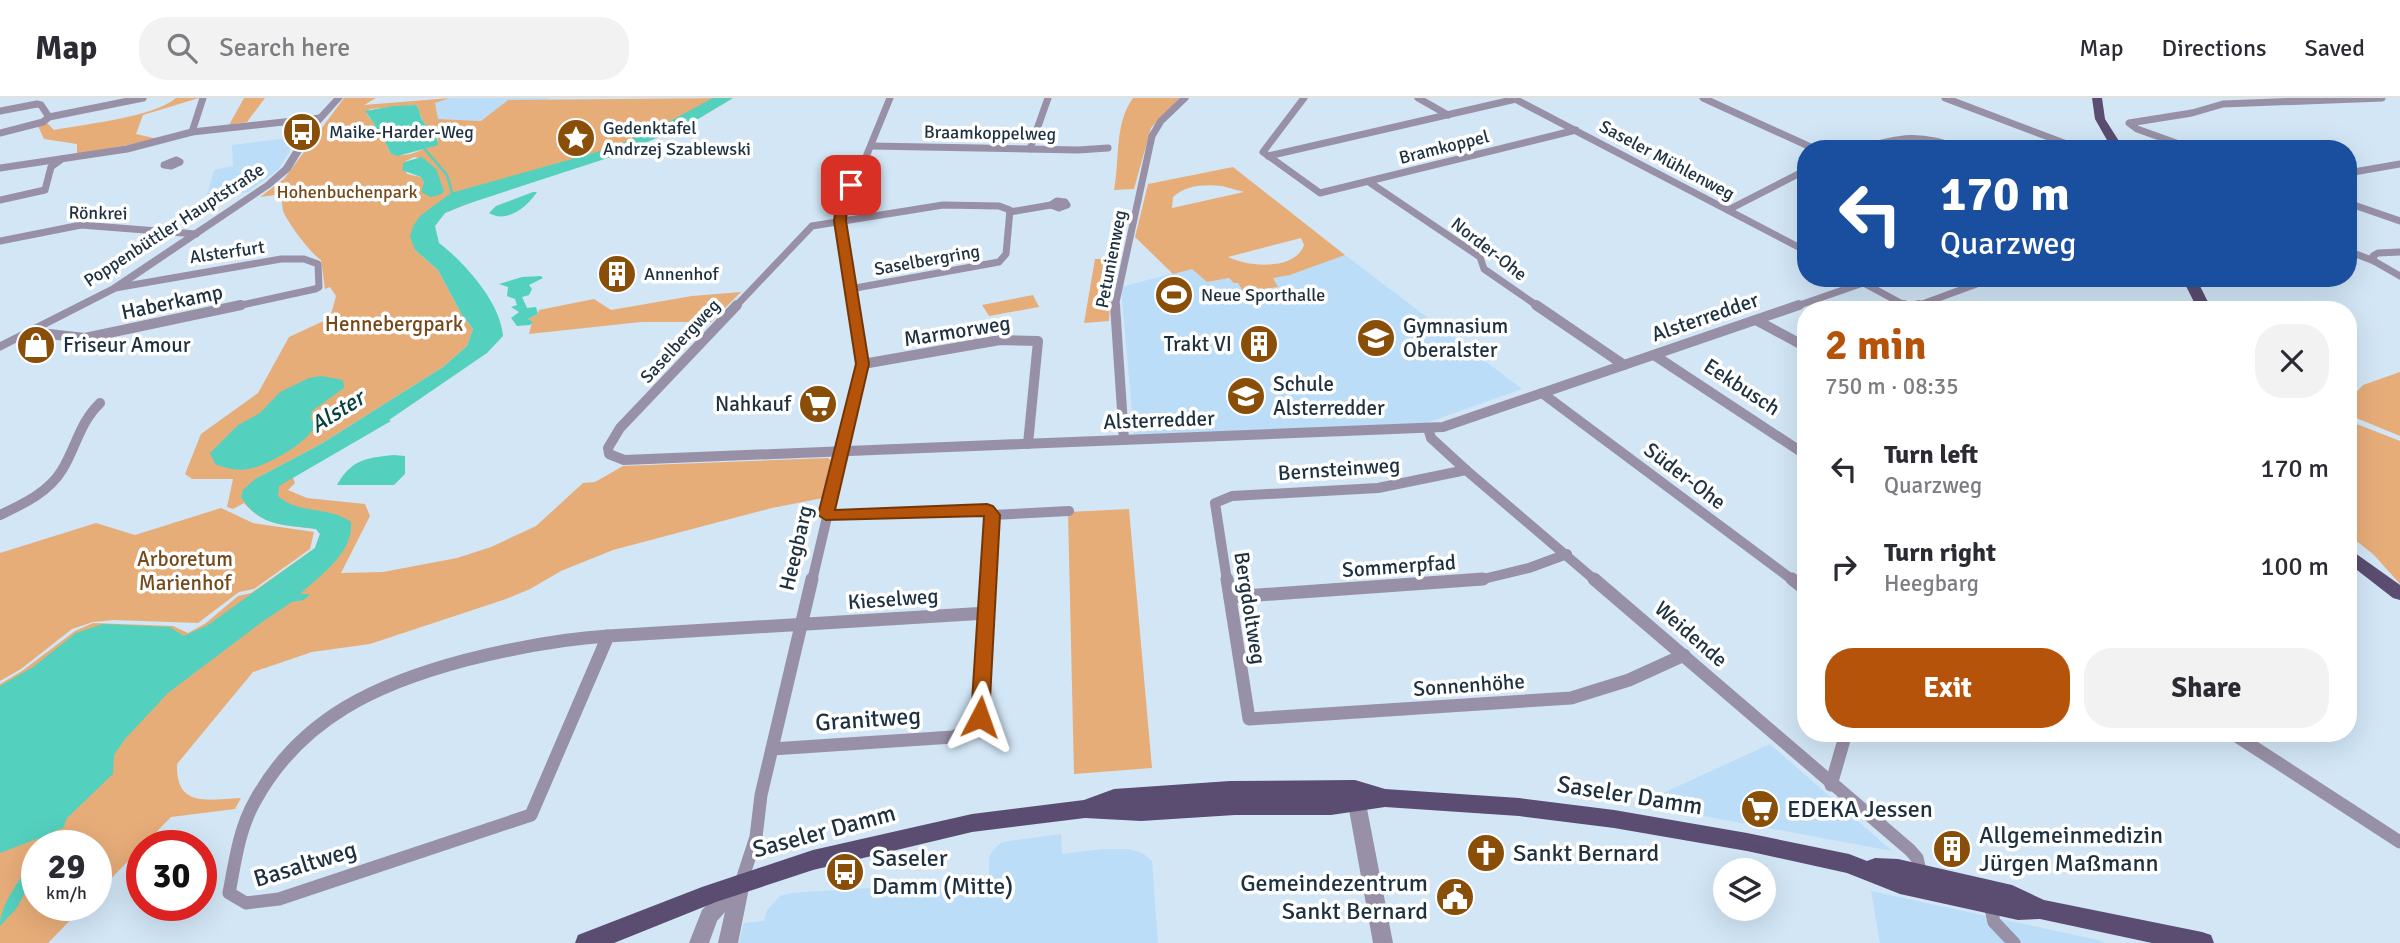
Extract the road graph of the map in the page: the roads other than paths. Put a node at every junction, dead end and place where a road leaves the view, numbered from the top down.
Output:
1 (143, 98) edge
2 (202, 98) edge
3 (339, 98) edge
4 (890, 98) edge
5 (1048, 98) edge
6 (1185, 98) edge
7 (1304, 98) edge
8 (1418, 98) edge
9 (1703, 98) edge
10 (1945, 98) edge
11 (2097, 98) edge
12 (2382, 98) edge
13 (1515, 99) edge
14 (0, 110) edge
15 (1448, 115) junction
16 (49, 117) junction
17 (320, 118) junction
18 (1576, 130) junction
19 (192, 132) junction
20 (0, 134) edge
21 (1891, 140) edge
22 (1939, 140) edge
23 (2056, 140) edge
24 (2113, 140) edge
25 (2168, 140) edge
26 (1797, 141) edge
27 (162, 142) junction
28 (871, 146) junction
29 (1108, 148) dead end
30 (1030, 149) junction
31 (1268, 156) junction
32 (165, 157) dead end
33 (63, 159) junction
34 (2400, 164) edge
35 (0, 168) edge
36 (2357, 171) edge
37 (1797, 175) edge
38 (1369, 182) junction
39 (0, 200) edge
40 (1051, 205) dead end
41 (2357, 206) edge
42 (1728, 210) junction
43 (1010, 212) junction
44 (840, 221) junction
45 (2400, 221) edge
46 (196, 234) junction
47 (0, 241) edge
48 (1797, 246) edge
49 (2400, 253) edge
50 (2357, 254) edge
51 (2374, 261) junction
52 (2400, 276) edge
53 (319, 287) joint
54 (1843, 287) edge
55 (1870, 287) edge
56 (1969, 287) edge
57 (116, 288) junction
58 (850, 289) junction
59 (1806, 301) edge
60 (1897, 301) edge
61 (1933, 301) edge
62 (1797, 304) edge
63 (1756, 320) junction
64 (31, 332) junction
65 (1797, 342) edge
66 (1, 343) edge
67 (1654, 355) junction
68 (863, 364) junction
69 (1624, 365) junction
70 (1542, 393) junction
71 (100, 403) dead end
72 (1427, 428) junction
73 (1124, 440) junction
74 (1028, 444) junction
75 (609, 447) joint
76 (1797, 449) edge
77 (842, 452) junction
78 (1466, 470) junction
79 (1215, 503) joint
80 (1069, 511) dead end
81 (0, 515) edge
82 (826, 515) junction
83 (992, 515) junction
84 (1567, 554) junction
85 (2357, 561) edge
86 (2357, 574) edge
87 (1797, 583) edge
88 (2400, 594) edge
89 (1230, 597) junction
90 (2400, 606) edge
91 (987, 613) junction
92 (801, 624) junction
93 (608, 636) junction
94 (1684, 655) junction
95 (1248, 719) joint
96 (1843, 742) edge
97 (2246, 742) edge
98 (772, 748) junction
99 (1831, 785) junction
100 (1355, 797) junction
101 (1085, 809) junction
102 (2400, 842) edge
103 (1865, 868) junction
104 (1921, 875) junction
105 (741, 883) junction
106 (1990, 904) junction
107 (2040, 909) junction
108 (587, 943) edge
109 (699, 943) edge
110 (728, 943) edge
111 (1383, 943) edge
112 (2014, 943) edge
113 (2202, 943) edge

1 - 16 street
2 - 19 street
3 - 17 street, Poppenbüttler Hauptstraße
4 - 28 street
5 - 30 street
6 - 73 street, Petunienweg
7 - 31 street
8 - 15 street
9 - 26 street
10 - 23 street
11 - 24 main road
12 - 25 street
13 - 15 street
13 - 18 street, Saseler Mühlenweg
14 - 16 street
15 - 31 street
16 - 20 street
17 - 19 street
17 - 46 street, Poppenbüttler Hauptstraße
18 - 38 street, Bramkoppel
18 - 42 street, Saseler Mühlenweg
19 - 27 street
21 - 22 street
27 - 32 street
27 - 33 street
28 - 30 street, Braamkoppelweg
28 - 44 street
29 - 30 street, Braamkoppelweg
31 - 38 street, Bramkoppel
33 - 35 street
33 - 39 street
34 - 36 street
37 - 42 street
38 - 69 street, Norder-Ohe
40 - 43 street
41 - 45 street
42 - 48 street, Saseler Mühlenweg
43 - 44 street
43 - 58 street, Saselbergring
44 - 58 street, Heegbarg
44 - 75 street, Saselbergweg
46 - 47 street, Rönkrei
46 - 57 street, Poppenbüttler Hauptstraße
49 - 51 street
50 - 51 street
51 - 52 street
53 - 57 street, Alsterfurt
53 - 64 street, Haberkamp
54 - 59 street, Alsterredder
55 - 60 street
56 - 61 street
57 - 64 street, Poppenbüttler Hauptstraße
58 - 68 street, Heegbarg
62 - 63 street, Alsterredder
63 - 65 street
63 - 67 street, Alsterredder
64 - 66 street, Poppenbüttler Hauptstraße
67 - 69 street, Alsterredder
67 - 76 street, Eekbusch
68 - 74 street, Marmorweg
68 - 77 street, Heegbarg
69 - 70 street, Alsterredder
70 - 72 street, Alsterredder
70 - 87 street, Süder-Ohe
71 - 81 street
72 - 73 street, Alsterredder
72 - 78 street, Weidende
73 - 74 street, Alsterredder
74 - 77 street, Alsterredder
75 - 77 street, Alsterredder
77 - 82 street, Heegbarg
78 - 79 street, Bernsteinweg
78 - 84 street, Weidende
79 - 89 street, Bergdoltweg
80 - 83 street
82 - 83 street
82 - 92 street, Heegbarg
83 - 91 street
84 - 89 street, Sommerpfad
84 - 94 street, Weidende
85 - 88 main road
86 - 90 main road
89 - 95 street, Bergdoltweg
91 - 92 street, Kieselweg
91 - 98 street, Granitweg
92 - 93 street, Basaltweg
92 - 98 street, Heegbarg
93 - 93 street, Basaltweg
94 - 95 street, Sonnenhöhe
94 - 99 street, Weidende
96 - 99 street
97 - 102 street
98 - 105 street, Heegbarg
99 - 104 street, Weidende
100 - 101 main road, Saseler Damm
100 - 101 main road, Saseler Damm
100 - 103 main road, Saseler Damm
100 - 111 street
101 - 105 main road, Saseler Damm
103 - 104 main road, Saseler Damm
103 - 106 main road, Saseler Damm
104 - 107 main road, Saseler Damm
105 - 108 main road, Saseler Damm
105 - 109 street, Heegbarg
105 - 110 street, Heegbarg
106 - 107 main road, Saseler Damm
106 - 112 street
107 - 113 main road, Saseler Damm

